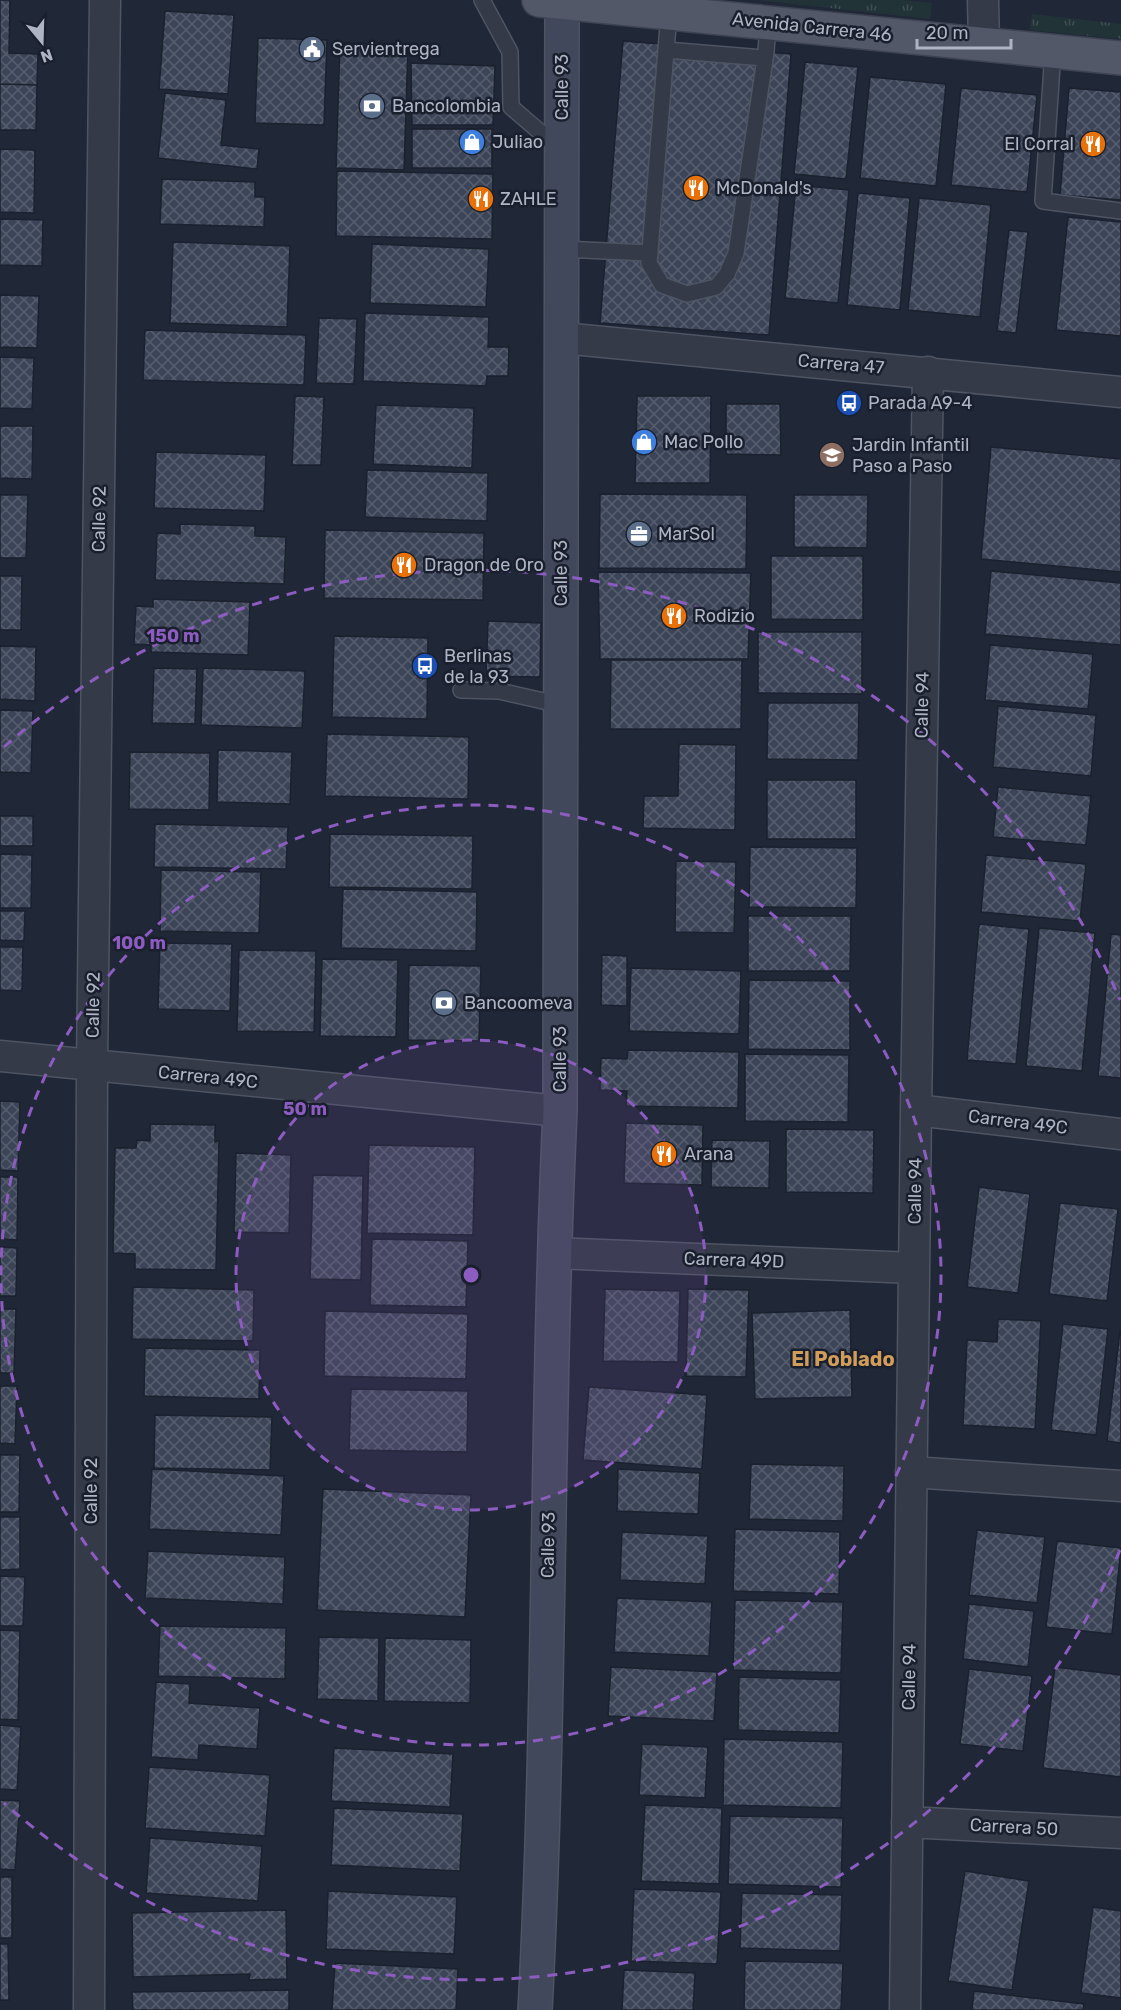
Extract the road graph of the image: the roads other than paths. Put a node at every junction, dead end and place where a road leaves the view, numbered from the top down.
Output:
1 (105, 0) edge
2 (482, 0) edge
3 (983, 0) edge
4 (555, 1) edge
5 (669, 13) junction
6 (768, 23) junction
7 (984, 44) junction
8 (666, 50) junction
9 (1053, 51) junction
10 (1121, 57) edge
11 (765, 58) junction
12 (562, 152) junction
13 (1121, 211) edge
14 (562, 249) junction
15 (650, 252) junction
16 (562, 338) junction
17 (928, 372) junction
18 (1121, 392) edge
19 (461, 690) dead end
20 (561, 705) junction
21 (0, 1056) edge
22 (92, 1065) junction
23 (916, 1110) junction
24 (560, 1111) junction
25 (1121, 1134) edge
26 (554, 1253) junction
27 (914, 1268) junction
28 (911, 1472) junction
29 (1121, 1486) edge
30 (907, 1822) junction
31 (1121, 1833) edge
32 (89, 2010) edge
33 (535, 2010) edge
34 (905, 2010) edge

1 - 22 street, Calle 92
2 - 12 lane
3 - 7 street
4 - 5 main road, Avenida Carrera 46
4 - 12 street, Calle 93
5 - 6 main road, Avenida Carrera 46
5 - 8 lane
6 - 7 main road, Avenida Carrera 46
6 - 11 lane
7 - 9 main road, Avenida Carrera 46
8 - 11 lane
8 - 15 lane
9 - 10 main road, Avenida Carrera 46
9 - 13 lane
11 - 15 lane
12 - 14 street, Calle 93
14 - 15 lane
14 - 16 street, Calle 93
16 - 17 street, Carrera 47
16 - 20 street, Calle 93
17 - 18 street, Carrera 47
17 - 23 street, Calle 94
19 - 20 lane
20 - 24 street, Calle 93
21 - 22 street, Carrera 49C
22 - 24 street, Carrera 49C
22 - 32 street, Calle 92
23 - 25 street, Carrera 49C
23 - 27 street, Calle 94
24 - 26 street, Calle 93
26 - 27 street, Carrera 49D
26 - 33 street, Calle 93
27 - 28 street, Calle 94
28 - 29 street
28 - 30 street, Calle 94
30 - 31 street, Carrera 50
30 - 34 street, Calle 94

